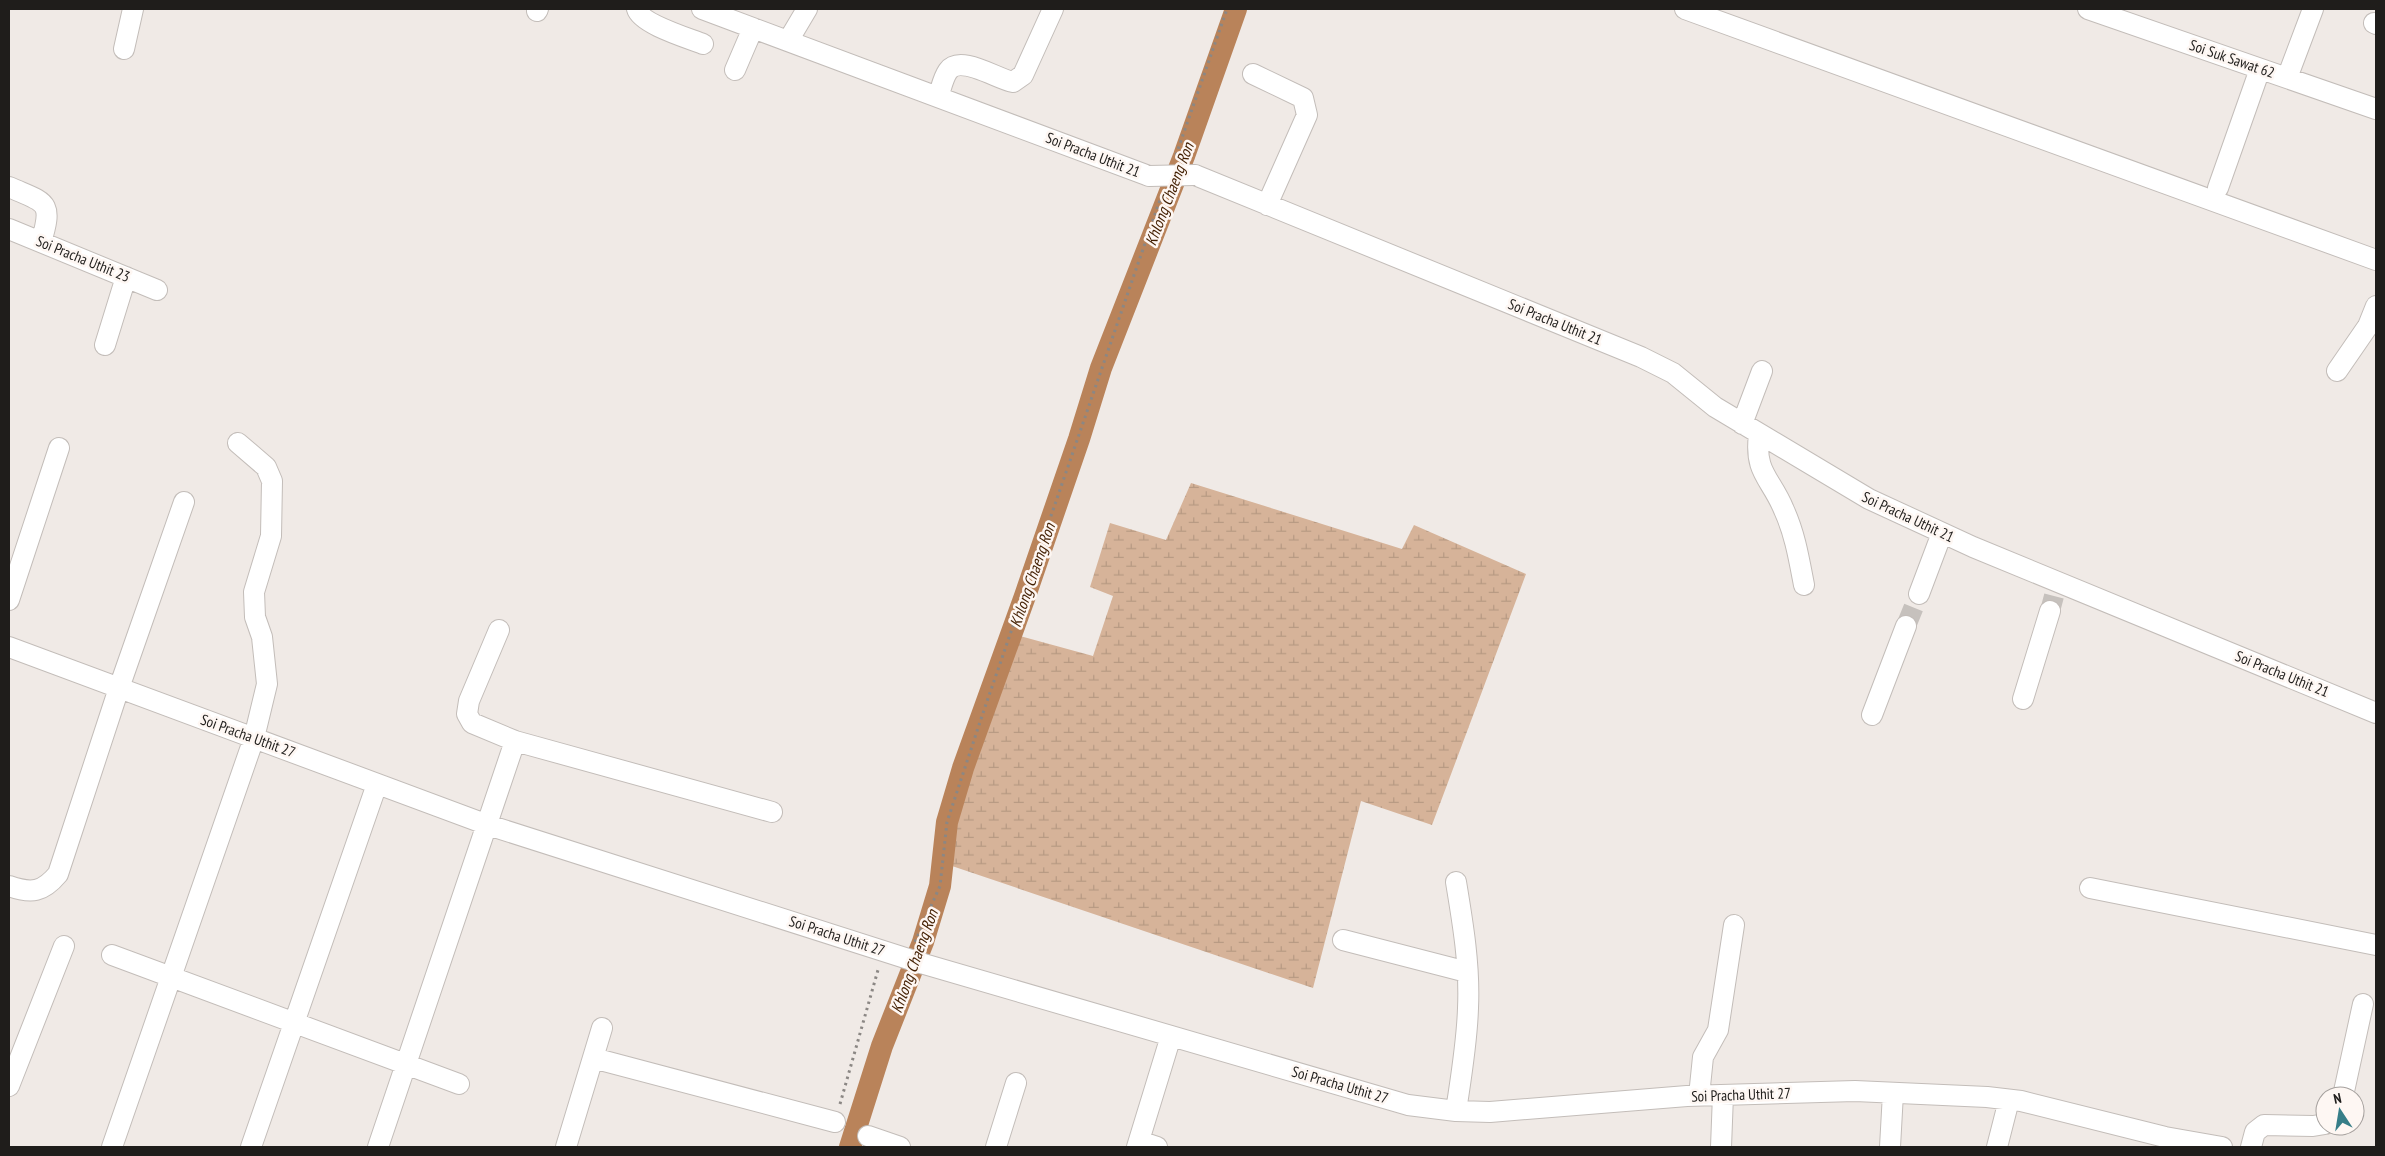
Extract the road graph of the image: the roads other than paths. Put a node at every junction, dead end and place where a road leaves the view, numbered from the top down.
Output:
1 (133, 9) edge
2 (638, 9) edge
3 (702, 9) edge
4 (807, 9) edge
5 (1053, 9) edge
6 (1685, 9) edge
7 (2088, 9) edge
8 (2313, 9) edge
9 (753, 28) junction
10 (788, 41) junction
11 (703, 44) dead end
12 (124, 49) dead end
13 (2260, 69) junction
14 (735, 70) dead end
15 (1253, 74) dead end
16 (2287, 78) junction
17 (938, 97) junction
18 (2376, 109) edge
19 (9, 187) edge
20 (2218, 188) dead end
21 (1267, 205) junction
22 (9, 229) edge
23 (41, 242) junction
24 (2376, 260) edge
25 (126, 277) junction
26 (157, 290) dead end
27 (2376, 306) edge
28 (105, 345) dead end
29 (1762, 371) dead end
30 (2337, 371) dead end
31 (1742, 424) junction
32 (1759, 435) junction
33 (238, 443) dead end
34 (59, 448) dead end
35 (184, 502) dead end
36 (1942, 533) junction
37 (1804, 585) dead end
38 (1919, 594) tunnel mouth
39 (2054, 596) junction
40 (9, 600) edge
41 (1906, 626) tunnel mouth
42 (499, 630) dead end
43 (9, 647) edge
44 (119, 688) junction
45 (2023, 699) dead end
46 (2376, 713) edge
47 (1872, 715) dead end
48 (254, 738) junction
49 (515, 741) junction
50 (377, 784) junction
51 (772, 812) dead end
52 (488, 825) junction
53 (1456, 882) dead end
54 (9, 886) edge
55 (2090, 888) dead end
56 (1734, 925) dead end
57 (1343, 940) dead end
58 (2376, 945) edge
59 (64, 946) dead end
60 (112, 956) dead end
61 (1467, 972) junction
62 (171, 978) junction
63 (2363, 1004) dead end
64 (294, 1023) junction
65 (602, 1028) dead end
66 (1171, 1036) junction
67 (593, 1058) junction
68 (407, 1064) junction
69 (1016, 1083) dead end
70 (459, 1084) dead end
71 (9, 1086) edge
72 (2346, 1086) edge
73 (1893, 1093) junction
74 (1723, 1095) junction
75 (1699, 1096) junction
76 (2008, 1100) junction
77 (1456, 1111) junction
78 (835, 1122) road end
79 (2315, 1126) edge
80 (868, 1136) dead end
81 (1144, 1145) edge
82 (112, 1147) edge
83 (251, 1147) edge
84 (378, 1147) edge
85 (566, 1147) edge
86 (900, 1147) edge
87 (996, 1147) edge
88 (1721, 1147) edge
89 (1890, 1147) edge
90 (1997, 1147) edge
91 (2222, 1147) edge
92 (2251, 1147) edge

1 - 12 street
2 - 11 street
3 - 9 street, Soi Pracha Uthit 21
4 - 10 street
5 - 17 street
6 - 24 street
7 - 13 street, Soi Suk Sawat 62
8 - 16 street
9 - 10 street, Soi Pracha Uthit 21
9 - 14 street
10 - 17 street, Soi Pracha Uthit 21
13 - 16 street, Soi Suk Sawat 62
13 - 20 street
15 - 21 street
16 - 18 street, Soi Suk Sawat 62
17 - 21 street, Soi Pracha Uthit 21, bridge
19 - 23 street
21 - 31 street, Soi Pracha Uthit 21
22 - 23 street, Soi Pracha Uthit 23
23 - 25 street, Soi Pracha Uthit 23
25 - 26 street, Soi Pracha Uthit 23
25 - 28 street
27 - 30 street
29 - 31 street
31 - 32 street, Soi Pracha Uthit 21
32 - 36 street, Soi Pracha Uthit 21
32 - 37 street
33 - 48 street
34 - 40 street
35 - 44 street
36 - 38 street
36 - 39 street, Soi Pracha Uthit 21
39 - 45 street
39 - 46 street, Soi Pracha Uthit 21
41 - 47 street
42 - 49 street
43 - 44 street, Soi Pracha Uthit 27
44 - 48 street, Soi Pracha Uthit 27
44 - 54 street
48 - 50 street, Soi Pracha Uthit 27
48 - 62 street
49 - 51 street
49 - 52 street
50 - 52 street, Soi Pracha Uthit 27
50 - 64 street
52 - 66 street, Soi Pracha Uthit 27
52 - 68 street
53 - 61 street
55 - 58 street
56 - 75 street
57 - 61 street
59 - 71 street
60 - 62 street
61 - 77 street
62 - 64 street
62 - 82 street
63 - 72 street
64 - 68 street
64 - 83 street
65 - 67 street
66 - 77 street, Soi Pracha Uthit 27
66 - 81 street
67 - 78 street
67 - 85 street
68 - 70 street
68 - 84 street
69 - 87 street
73 - 74 street, Soi Pracha Uthit 27
73 - 76 street, Soi Pracha Uthit 27
73 - 89 street
74 - 75 street, Soi Pracha Uthit 27
74 - 88 street
75 - 77 street, Soi Pracha Uthit 27
76 - 90 street
76 - 91 street, Soi Pracha Uthit 27
79 - 92 street
80 - 86 street

